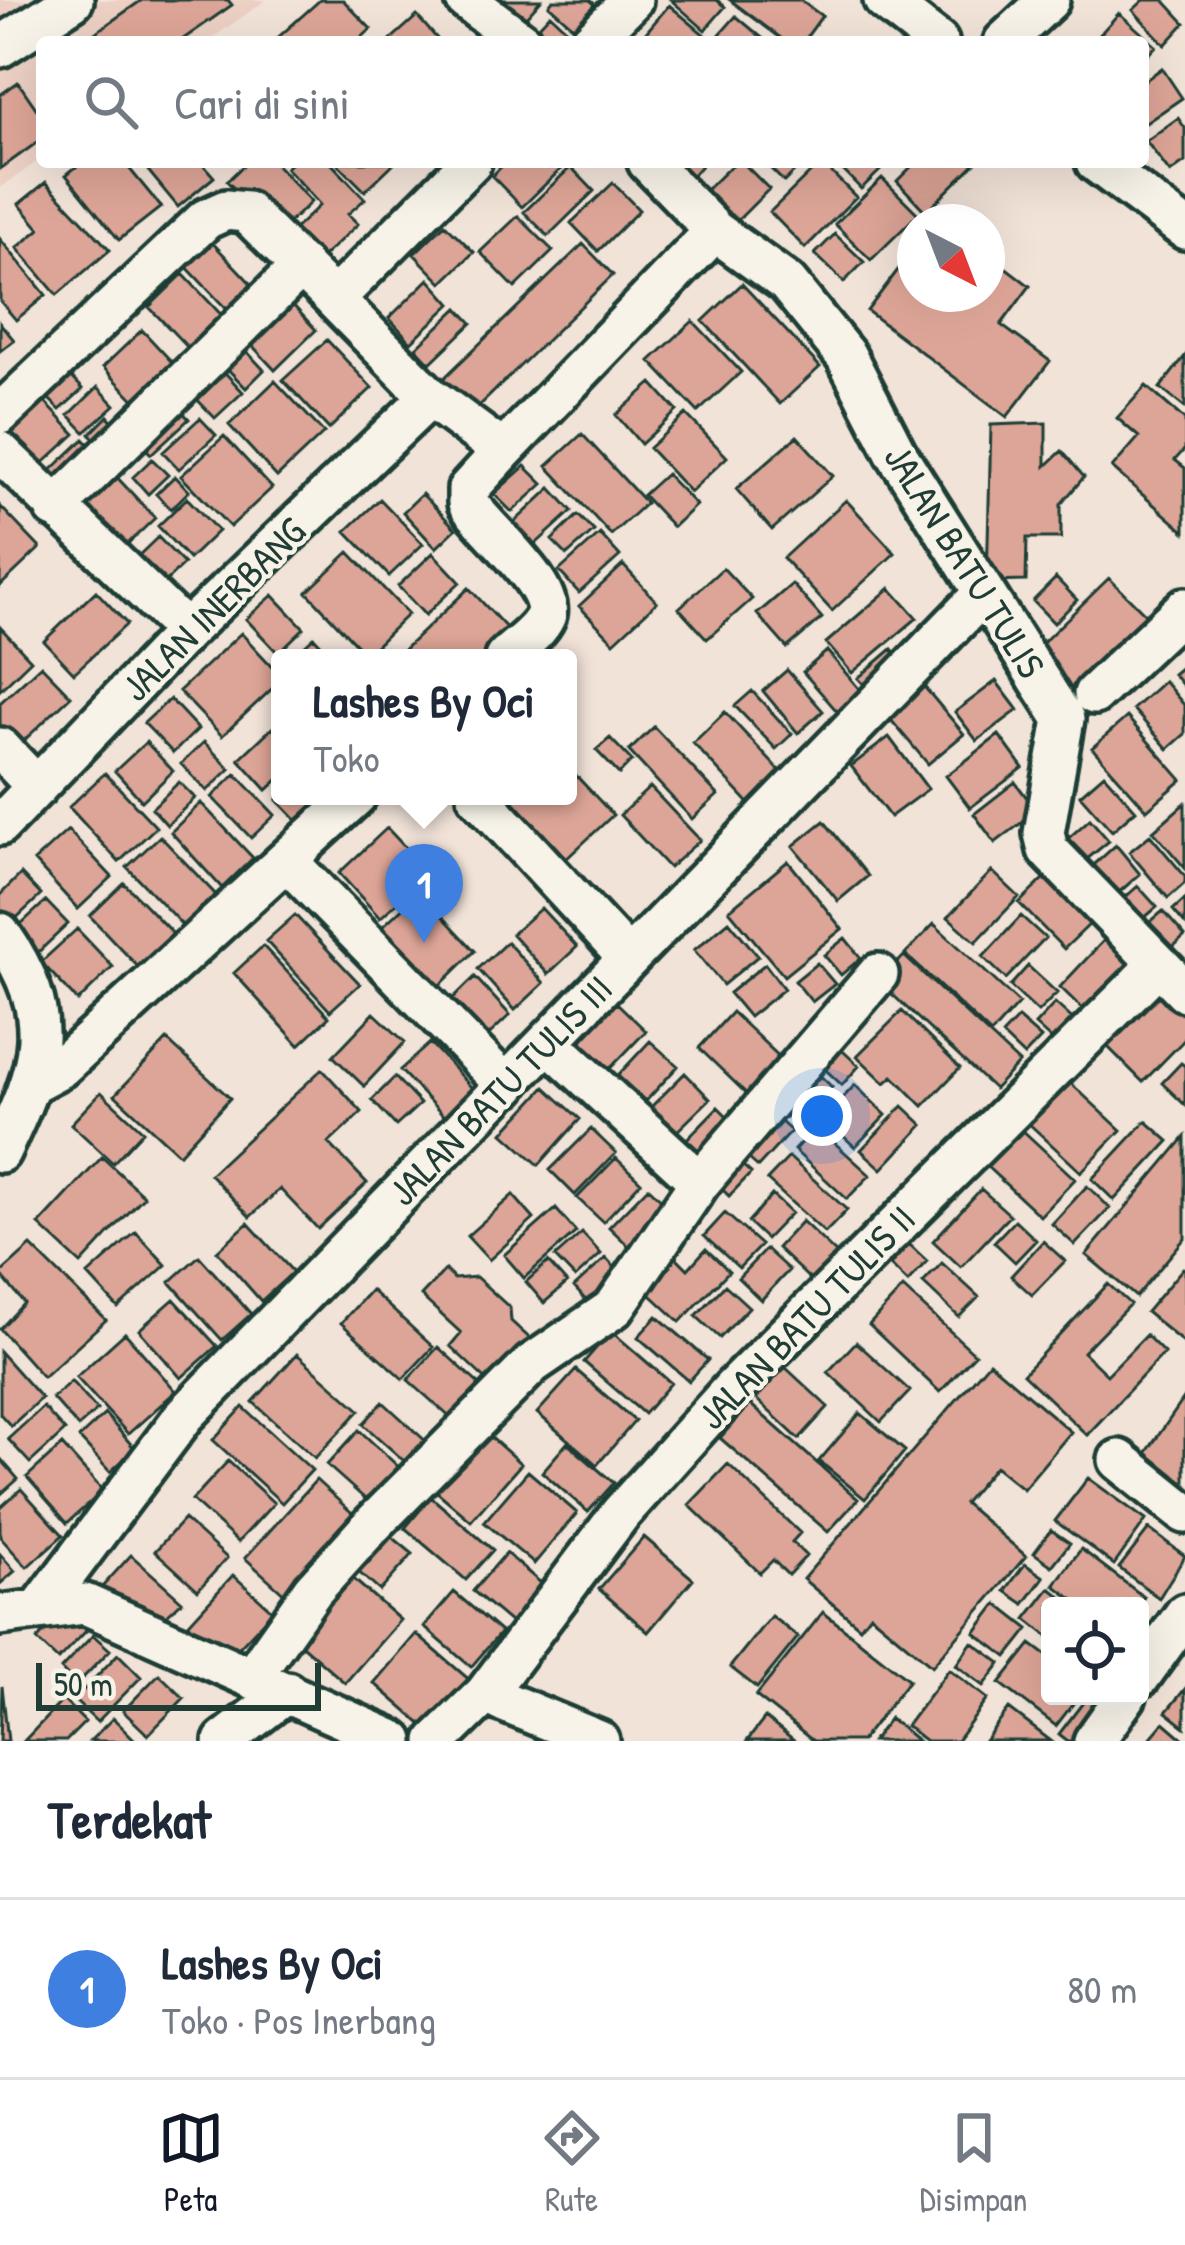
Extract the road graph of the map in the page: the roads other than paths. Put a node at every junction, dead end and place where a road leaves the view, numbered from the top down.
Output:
1 (73, 0) edge
2 (466, 0) edge
3 (632, 0) edge
4 (884, 0) edge
5 (1048, 0) edge
6 (514, 36) edge
7 (596, 36) edge
8 (930, 36) edge
9 (1010, 36) edge
10 (0, 46) edge
11 (465, 168) edge
12 (655, 168) edge
13 (1104, 168) edge
14 (1185, 229) edge
15 (715, 231) junction
16 (302, 266) junction
17 (334, 299) junction
18 (430, 397) junction
19 (0, 414) edge
20 (503, 451) junction
21 (0, 452) edge
22 (55, 508) junction
23 (982, 594) junction
24 (1185, 608) edge
25 (186, 632) junction
26 (514, 649) edge
27 (1094, 694) dead end
28 (0, 748) edge
29 (37, 787) junction
30 (346, 805) edge
31 (486, 805) edge
32 (0, 825) edge
33 (286, 861) junction
34 (0, 933) edge
35 (627, 957) junction
36 (878, 974) dead end
37 (1171, 979) edge
38 (550, 1043) junction
39 (34, 1081) junction
40 (507, 1086) junction
41 (0, 1152) edge
42 (700, 1182) junction
43 (1119, 1460) dead end
44 (1185, 1513) edge
45 (41, 1607) junction
46 (1185, 1614) edge
47 (0, 1615) edge
48 (1149, 1664) edge
49 (270, 1683) junction
50 (485, 1694) junction
51 (1120, 1705) edge
52 (224, 1741) edge
53 (394, 1741) edge
54 (437, 1741) edge
55 (599, 1741) edge
56 (1094, 1741) edge

1 - 10 street
2 - 6 street
3 - 7 street
4 - 8 street
5 - 9 street
11 - 17 street
12 - 15 street, JALAN BATU TULIS
13 - 14 street
15 - 20 street
15 - 23 street, JALAN BATU TULIS
16 - 17 street
16 - 19 street
16 - 22 street
17 - 18 street
18 - 20 street
18 - 25 street, JALAN INERBANG
20 - 26 street
21 - 22 street
22 - 25 street
23 - 35 street, JALAN BATU TULIS III
23 - 37 street, JALAN BATU TULIS
24 - 27 street
25 - 29 street, JALAN INERBANG
28 - 29 street
29 - 32 street, JALAN INERBANG
30 - 33 street
31 - 35 street
33 - 39 street
33 - 40 street
34 - 39 street
35 - 38 street, JALAN BATU TULIS III
36 - 42 street
37 - 50 street, JALAN BATU TULIS II
38 - 40 street, JALAN BATU TULIS III
38 - 42 street
39 - 41 street
40 - 45 street, JALAN BATU TULIS III
42 - 49 street
43 - 44 street
45 - 47 street
45 - 49 street
46 - 48 street
49 - 52 street
49 - 53 street
50 - 54 street, JALAN BATU TULIS II
50 - 55 street
51 - 56 street

